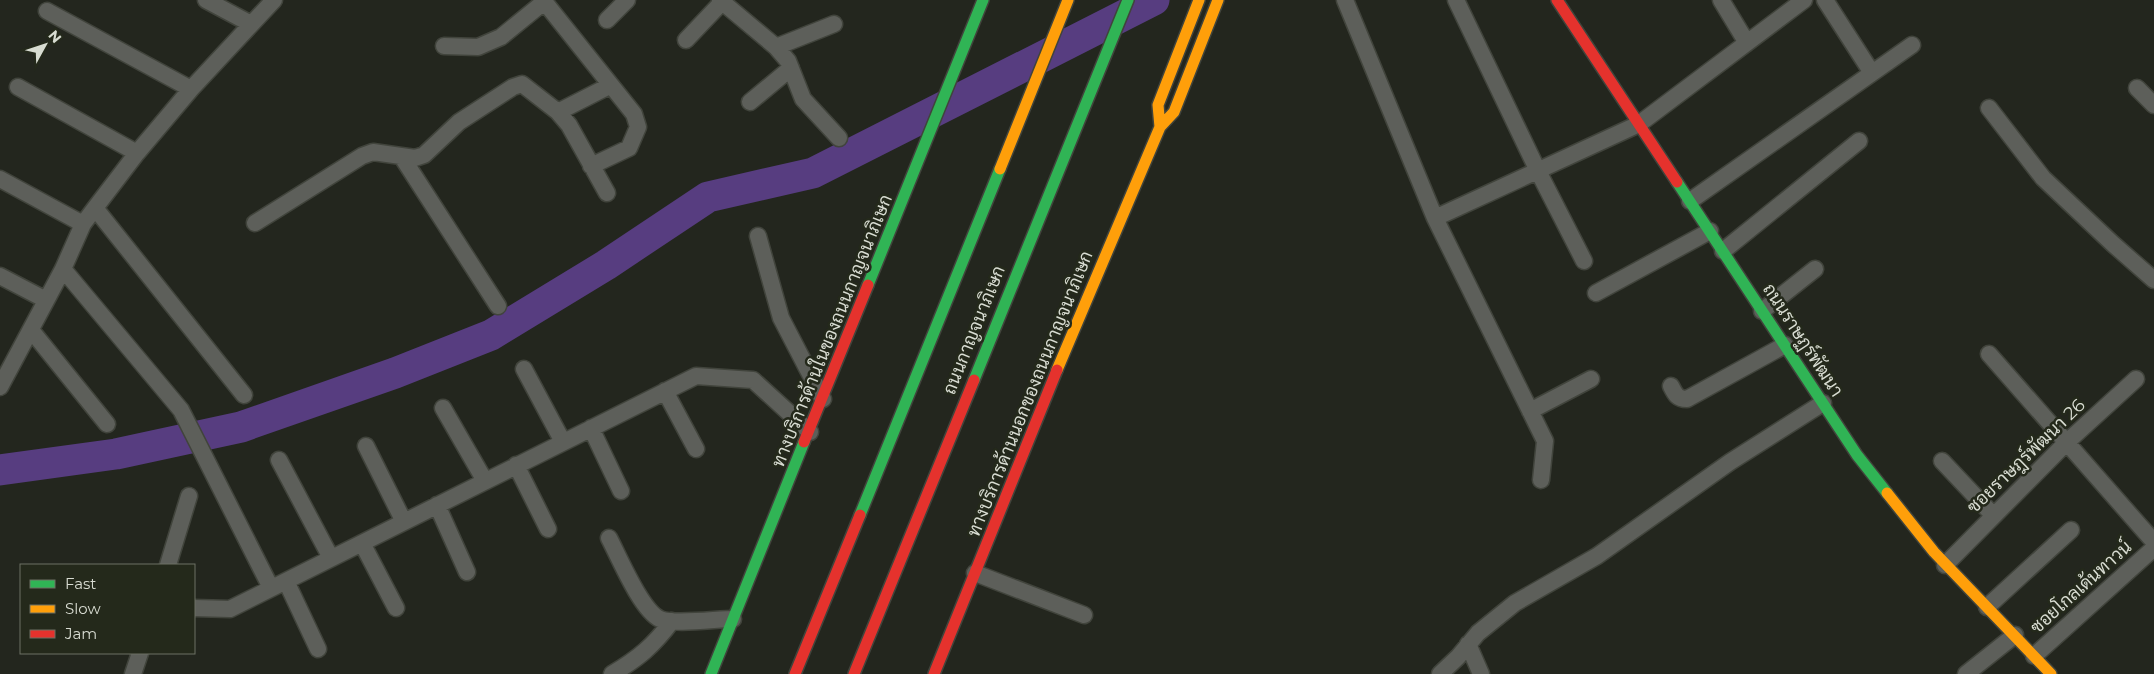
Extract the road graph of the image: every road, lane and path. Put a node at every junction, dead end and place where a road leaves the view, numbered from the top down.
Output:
1 (206, 0) edge
2 (274, 0) edge
3 (627, 0) edge
4 (983, 0) edge
5 (1068, 0) edge
6 (1128, 0) edge
7 (1199, 0) edge
8 (1218, 0) edge
9 (1345, 0) edge
10 (1456, 0) edge
11 (1557, 0) edge
12 (1721, 0) edge
13 (1804, 0) edge
14 (1825, 0) edge
15 (544, 1) edge
16 (722, 1) edge
17 (47, 11) dead end
18 (607, 20) dead end
19 (251, 24) junction
20 (834, 24) dead end
21 (686, 40) dead end
22 (1747, 43) junction
23 (1912, 45) dead end
24 (444, 46) dead end
25 (776, 47) junction
26 (791, 68) junction
27 (1872, 73) junction
28 (611, 85) junction
29 (18, 87) dead end
30 (2137, 88) dead end
31 (191, 89) junction
32 (750, 102) dead end
33 (2154, 105) edge
34 (1989, 108) dead end
35 (558, 112) junction
36 (1639, 124) junction
37 (1160, 127) junction
38 (838, 138) dead end
39 (1859, 142) dead end
40 (137, 153) junction
41 (402, 157) junction
42 (591, 166) junction
43 (1538, 171) junction
44 (0, 179) edge
45 (606, 193) dead end
46 (1690, 201) junction
47 (95, 208) junction
48 (1435, 218) junction
49 (255, 223) dead end
50 (83, 224) junction
51 (1710, 232) junction
52 (758, 236) dead end
53 (1723, 251) junction
54 (1584, 261) dead end
55 (1815, 268) dead end
56 (63, 269) junction
57 (0, 276) edge
58 (2154, 280) edge
59 (1596, 293) dead end
60 (46, 300) junction
61 (498, 306) dead end
62 (1762, 311) junction
63 (31, 330) junction
64 (1785, 345) junction
65 (1989, 354) dead end
66 (524, 369) dead end
67 (2, 378) edge
68 (1592, 379) dead end
69 (2136, 379) dead end
70 (1671, 386) dead end
71 (665, 391) junction
72 (244, 395) dead end
73 (823, 399) junction
74 (1823, 403) junction
75 (443, 408) dead end
76 (1530, 410) junction
77 (107, 424) dead end
78 (591, 428) junction
79 (810, 432) junction
80 (563, 442) junction
81 (2067, 442) junction
82 (366, 446) dead end
83 (696, 450) dead end
84 (279, 460) dead end
85 (1942, 461) dead end
86 (516, 466) junction
87 (1541, 480) dead end
88 (485, 482) junction
89 (621, 491) dead end
90 (189, 496) dead end
91 (437, 505) junction
92 (1993, 515) junction
93 (404, 522) junction
94 (548, 530) dead end
95 (2071, 530) dead end
96 (609, 538) dead end
97 (362, 542) junction
98 (2154, 542) edge
99 (2154, 548) edge
100 (331, 558) junction
101 (168, 564) edge
102 (1945, 565) junction
103 (467, 572) dead end
104 (975, 573) junction
105 (278, 585) junction
106 (1987, 607) junction
107 (195, 608) edge
108 (396, 608) dead end
109 (1084, 614) dead end
110 (733, 619) junction
111 (672, 621) junction
112 (2015, 636) junction
113 (1468, 644) junction
114 (318, 650) dead end
115 (140, 654) edge
116 (2034, 656) junction
117 (133, 674) edge
118 (612, 674) edge
119 (711, 674) edge
120 (795, 674) edge
121 (854, 674) edge
122 (934, 674) edge
123 (1440, 674) edge
124 (1481, 674) edge
125 (1966, 674) edge
126 (2051, 674) edge

1 - 19 street
2 - 19 street
3 - 18 street
4 - 73 main road, ทางบริการด้านในของถนนกาญจนาภิเษก
5 - 120 main road, ถนนกาญจนาภิเษก
6 - 121 main road, ถนนกาญจนาภิเษก
7 - 37 main road, ทางบริการด้านนอกของถนนกาญจนาภิเษก
8 - 37 main road, ทางบริการด้านนอกของถนนกาญจนาภิเษก
9 - 48 street
10 - 43 street
11 - 36 main road, ถนนราษฏร์พัฒนา
12 - 22 street
13 - 22 street
14 - 27 street
15 - 24 street
15 - 28 street
16 - 21 street
16 - 25 street
17 - 31 street
19 - 31 street
20 - 25 street
22 - 36 street
23 - 27 street
25 - 26 street
26 - 32 street
26 - 38 street
27 - 46 street
28 - 35 street
28 - 42 street
29 - 40 street
30 - 33 street
31 - 40 street
34 - 58 street
35 - 41 street
35 - 42 street
36 - 43 street
36 - 46 main road, ถนนราษฏร์พัฒนา
37 - 104 main road, ทางบริการด้านนอกของถนนกาญจนาภิเษก
39 - 53 street
40 - 47 street
41 - 49 street
41 - 61 street
42 - 45 street
43 - 48 street
43 - 54 street
44 - 50 street
46 - 51 main road, ถนนราษฏร์พัฒนา
47 - 50 street
47 - 72 street
48 - 76 street
50 - 56 street
51 - 53 main road, ถนนราษฏร์พัฒนา
51 - 59 street
52 - 73 street
53 - 62 main road, ถนนราษฏร์พัฒนา
55 - 62 street
56 - 60 street
56 - 105 street
57 - 60 street
60 - 63 street
62 - 64 main road, ถนนราษฏร์พัฒนา
63 - 67 street
63 - 77 street
64 - 70 street
64 - 74 main road, ถนนราษฏร์พัฒนา
65 - 81 street
66 - 80 street
68 - 76 street
69 - 81 street, ซอยราษฎร์พัฒนา 26
71 - 78 street
71 - 79 street
71 - 83 street
73 - 79 main road, ทางบริการด้านในของถนนกาญจนาภิเษก
74 - 102 main road, ถนนราษฏร์พัฒนา
74 - 113 street
75 - 88 street
76 - 87 street
78 - 80 street
78 - 89 street
79 - 110 main road, ทางบริการด้านในของถนนกาญจนาภิเษก
80 - 86 street
81 - 92 street, ซอยราษฎร์พัฒนา 26
81 - 98 street
82 - 93 street
84 - 100 street
85 - 92 street
86 - 88 street
86 - 94 street
88 - 91 street
90 - 101 street
91 - 93 street
91 - 103 street
92 - 102 street, ซอยราษฎร์พัฒนา 26
93 - 97 street
95 - 106 street
96 - 111 street
97 - 100 street
97 - 108 street
99 - 116 street, ซอยโกลเด้นทาวน์
100 - 105 street
102 - 106 main road, ถนนราษฏร์พัฒนา
104 - 109 street
104 - 122 main road, ทางบริการด้านนอกของถนนกาญจนาภิเษก
105 - 107 street
105 - 114 street
106 - 112 main road, ถนนราษฏร์พัฒนา
110 - 111 street
110 - 119 main road, ทางบริการด้านในของถนนกาญจนาภิเษก
111 - 118 street
112 - 116 main road, ถนนราษฏร์พัฒนา
112 - 125 street
113 - 123 street
113 - 124 street
115 - 117 street
116 - 126 main road, ถนนราษฏร์พัฒนา

